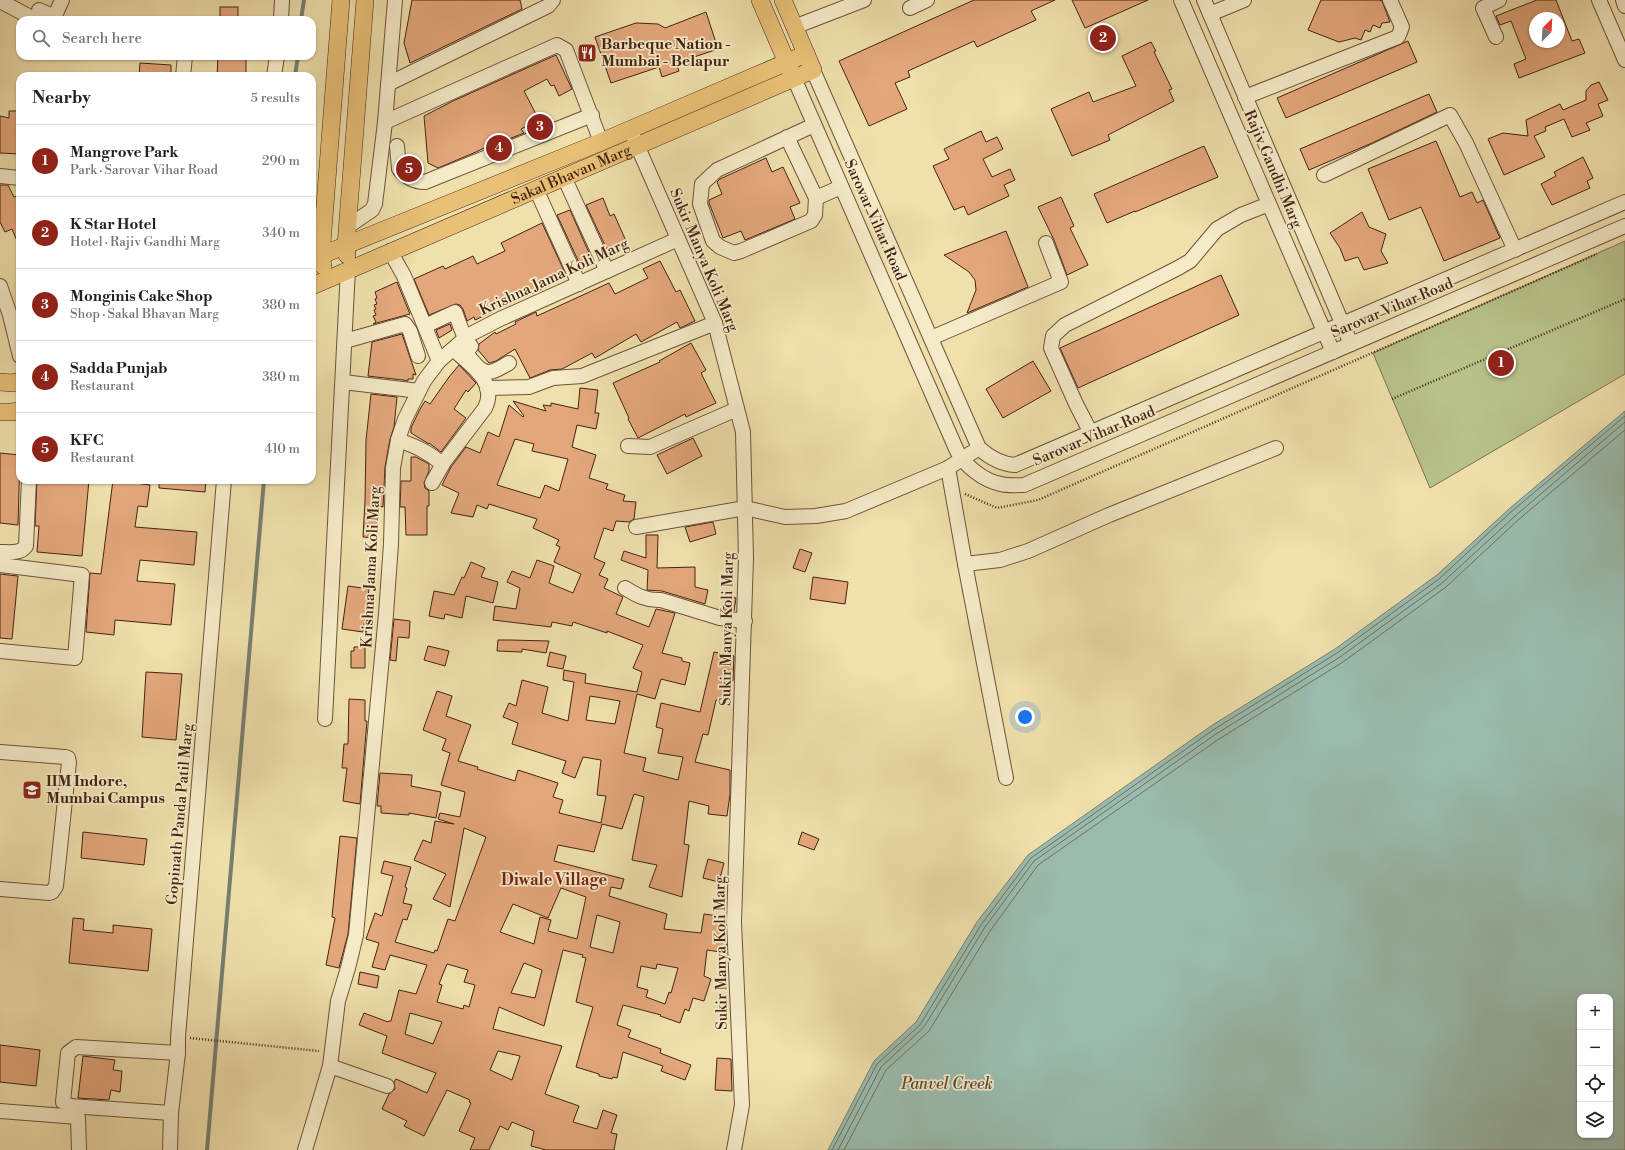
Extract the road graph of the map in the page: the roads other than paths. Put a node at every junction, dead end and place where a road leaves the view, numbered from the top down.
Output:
1 (62, 0) edge
2 (282, 0) edge
3 (341, 0) edge
4 (365, 0) edge
5 (395, 0) edge
6 (553, 0) edge
7 (760, 0) edge
8 (783, 0) edge
9 (864, 0) edge
10 (927, 0) edge
11 (1181, 0) edge
12 (1204, 0) edge
13 (1244, 0) edge
14 (1390, 0) edge
15 (1499, 0) edge
16 (1599, 0) edge
17 (1623, 0) edge
18 (0, 1) edge
19 (1625, 6) edge
20 (910, 8) dead end
21 (1210, 14) junction
22 (38, 15) edge
23 (55, 16) edge
24 (281, 16) edge
25 (794, 27) junction
26 (1496, 37) dead end
27 (806, 54) junction
28 (185, 60) edge
29 (276, 60) edge
30 (1625, 60) edge
31 (787, 62) junction
32 (813, 70) junction
33 (183, 72) edge
34 (275, 72) edge
35 (794, 78) junction
36 (388, 84) junction
37 (1245, 97) junction
38 (592, 115) junction
39 (385, 122) junction
40 (814, 125) junction
41 (630, 129) junction
42 (787, 138) junction
43 (601, 142) junction
44 (397, 146) dead end
45 (637, 146) junction
46 (399, 169) junction
47 (1324, 175) dead end
48 (0, 176) edge
49 (378, 177) junction
50 (564, 177) junction
51 (16, 178) edge
52 (842, 187) junction
53 (539, 188) junction
54 (816, 198) junction
55 (1625, 202) edge
56 (1269, 204) junction
57 (1625, 226) edge
58 (347, 227) junction
59 (678, 239) junction
60 (1046, 243) dead end
61 (346, 245) junction
62 (1515, 250) junction
63 (390, 251) junction
64 (316, 257) edge
65 (348, 269) junction
66 (607, 271) junction
67 (319, 283) edge
68 (581, 283) junction
69 (0, 286) edge
70 (15, 314) edge
71 (715, 323) junction
72 (1343, 324) junction
73 (1324, 332) junction
74 (427, 333) junction
75 (931, 338) junction
76 (465, 339) junction
77 (345, 341) junction
78 (1351, 344) junction
79 (453, 349) junction
80 (1333, 352) junction
81 (439, 362) junction
82 (509, 363) dead end
83 (0, 382) edge
84 (16, 382) edge
85 (343, 382) junction
86 (414, 386) junction
87 (487, 388) junction
88 (737, 409) junction
89 (1091, 433) junction
90 (398, 440) junction
91 (628, 446) dead end
92 (979, 448) junction
93 (1276, 448) dead end
94 (961, 459) junction
95 (442, 464) junction
96 (948, 468) junction
97 (432, 483) dead end
98 (29, 484) edge
99 (224, 484) edge
100 (745, 508) junction
101 (636, 527) dead end
102 (0, 552) edge
103 (965, 564) junction
104 (0, 565) edge
105 (624, 588) dead end
106 (745, 622) junction
107 (0, 651) edge
108 (325, 719) dead end
109 (0, 752) edge
110 (1006, 778) dead end
111 (0, 888) edge
112 (178, 1053) junction
113 (332, 1059) junction
114 (386, 1086) dead end
115 (0, 1111) edge
116 (171, 1113) junction
117 (79, 1150) edge
118 (170, 1150) edge
119 (305, 1150) edge
120 (734, 1150) edge

1 - 23 street
2 - 24 street
3 - 64 main road
4 - 58 main road
5 - 36 street
6 - 36 street
7 - 31 main road
8 - 25 main road
9 - 25 street
10 - 20 street
11 - 56 street, Rajiv Gandhi Marg
12 - 21 street, Rajiv Gandhi Marg
13 - 21 street
14 - 37 street
15 - 26 street
16 - 30 street
17 - 19 street
18 - 22 street
21 - 37 street, Rajiv Gandhi Marg
25 - 27 main road
27 - 31 main road, Sakal Bhavan Marg
27 - 32 main road
28 - 33 street
29 - 34 street
31 - 35 main road
31 - 41 main road, Sakal Bhavan Marg
32 - 35 main road, Sakal Bhavan Marg
32 - 75 street, Sarovar Vihar Road
35 - 40 street, Sarovar Vihar Road
35 - 45 main road, Sakal Bhavan Marg
36 - 39 street
37 - 72 street, Rajiv Gandhi Marg
38 - 39 street
38 - 43 street
38 - 46 street
39 - 49 street
40 - 42 street
40 - 52 street, Sarovar Vihar Road
41 - 43 main road, Sakal Bhavan Marg
41 - 45 street, Sukir Manya Koli Marg
42 - 54 street
42 - 54 street
43 - 61 main road, Sakal Bhavan Marg
44 - 46 street
45 - 50 main road, Sakal Bhavan Marg
45 - 59 street, Sukir Manya Koli Marg
46 - 49 street
47 - 62 street
48 - 51 street
49 - 58 street
50 - 53 main road, Sakal Bhavan Marg
50 - 66 street
52 - 54 street
52 - 94 street, Sarovar Vihar Road
53 - 63 main road, Sakal Bhavan Marg
53 - 68 street
55 - 62 street, Sarovar Vihar Road
56 - 73 street, Rajiv Gandhi Marg
56 - 89 street
57 - 78 street, Sarovar Vihar Road
58 - 61 main road
59 - 66 street, Krishna Jama Koli Marg
59 - 71 street, Sukir Manya Koli Marg
60 - 75 street
61 - 64 main road, Sakal Bhavan Marg
61 - 65 main road
62 - 72 street, Sarovar Vihar Road
63 - 65 main road, Sakal Bhavan Marg
63 - 74 street
64 - 67 main road
65 - 67 main road, Sakal Bhavan Marg
65 - 77 street
66 - 68 street, Krishna Jama Koli Marg
68 - 76 street, Krishna Jama Koli Marg
69 - 70 street
71 - 87 street
71 - 88 street, Sukir Manya Koli Marg
72 - 73 street, Sarovar Vihar Road
72 - 78 street, Rajiv Gandhi Marg
73 - 80 street, Rajiv Gandhi Marg
73 - 89 street, Sarovar Vihar Road
74 - 76 street
74 - 77 street
74 - 81 street
75 - 92 street, Sarovar Vihar Road
76 - 79 street, Krishna Jama Koli Marg
76 - 82 street
77 - 85 street
78 - 80 street, Sarovar Vihar Road
79 - 81 street, Krishna Jama Koli Marg
79 - 87 street
80 - 94 street, Sarovar Vihar Road
81 - 86 street, Krishna Jama Koli Marg
83 - 84 main road
85 - 86 street
85 - 108 street
86 - 90 street, Krishna Jama Koli Marg
87 - 95 street
88 - 91 street
88 - 100 street, Sukir Manya Koli Marg
89 - 92 street, Sarovar Vihar Road
90 - 95 street
90 - 113 street, Krishna Jama Koli Marg
92 - 94 street
93 - 103 street
94 - 96 street
95 - 97 street
96 - 100 street
96 - 103 street
98 - 102 street
99 - 112 street, Gopinath Panda Patil Marg
100 - 101 street
100 - 106 street, Sukir Manya Koli Marg
103 - 110 street
104 - 107 street
105 - 106 street
106 - 120 street, Sukir Manya Koli Marg
109 - 111 street
112 - 116 street, Gopinath Panda Patil Marg
112 - 116 street
113 - 114 street
113 - 119 street
115 - 117 street
116 - 118 street, Gopinath Panda Patil Marg

